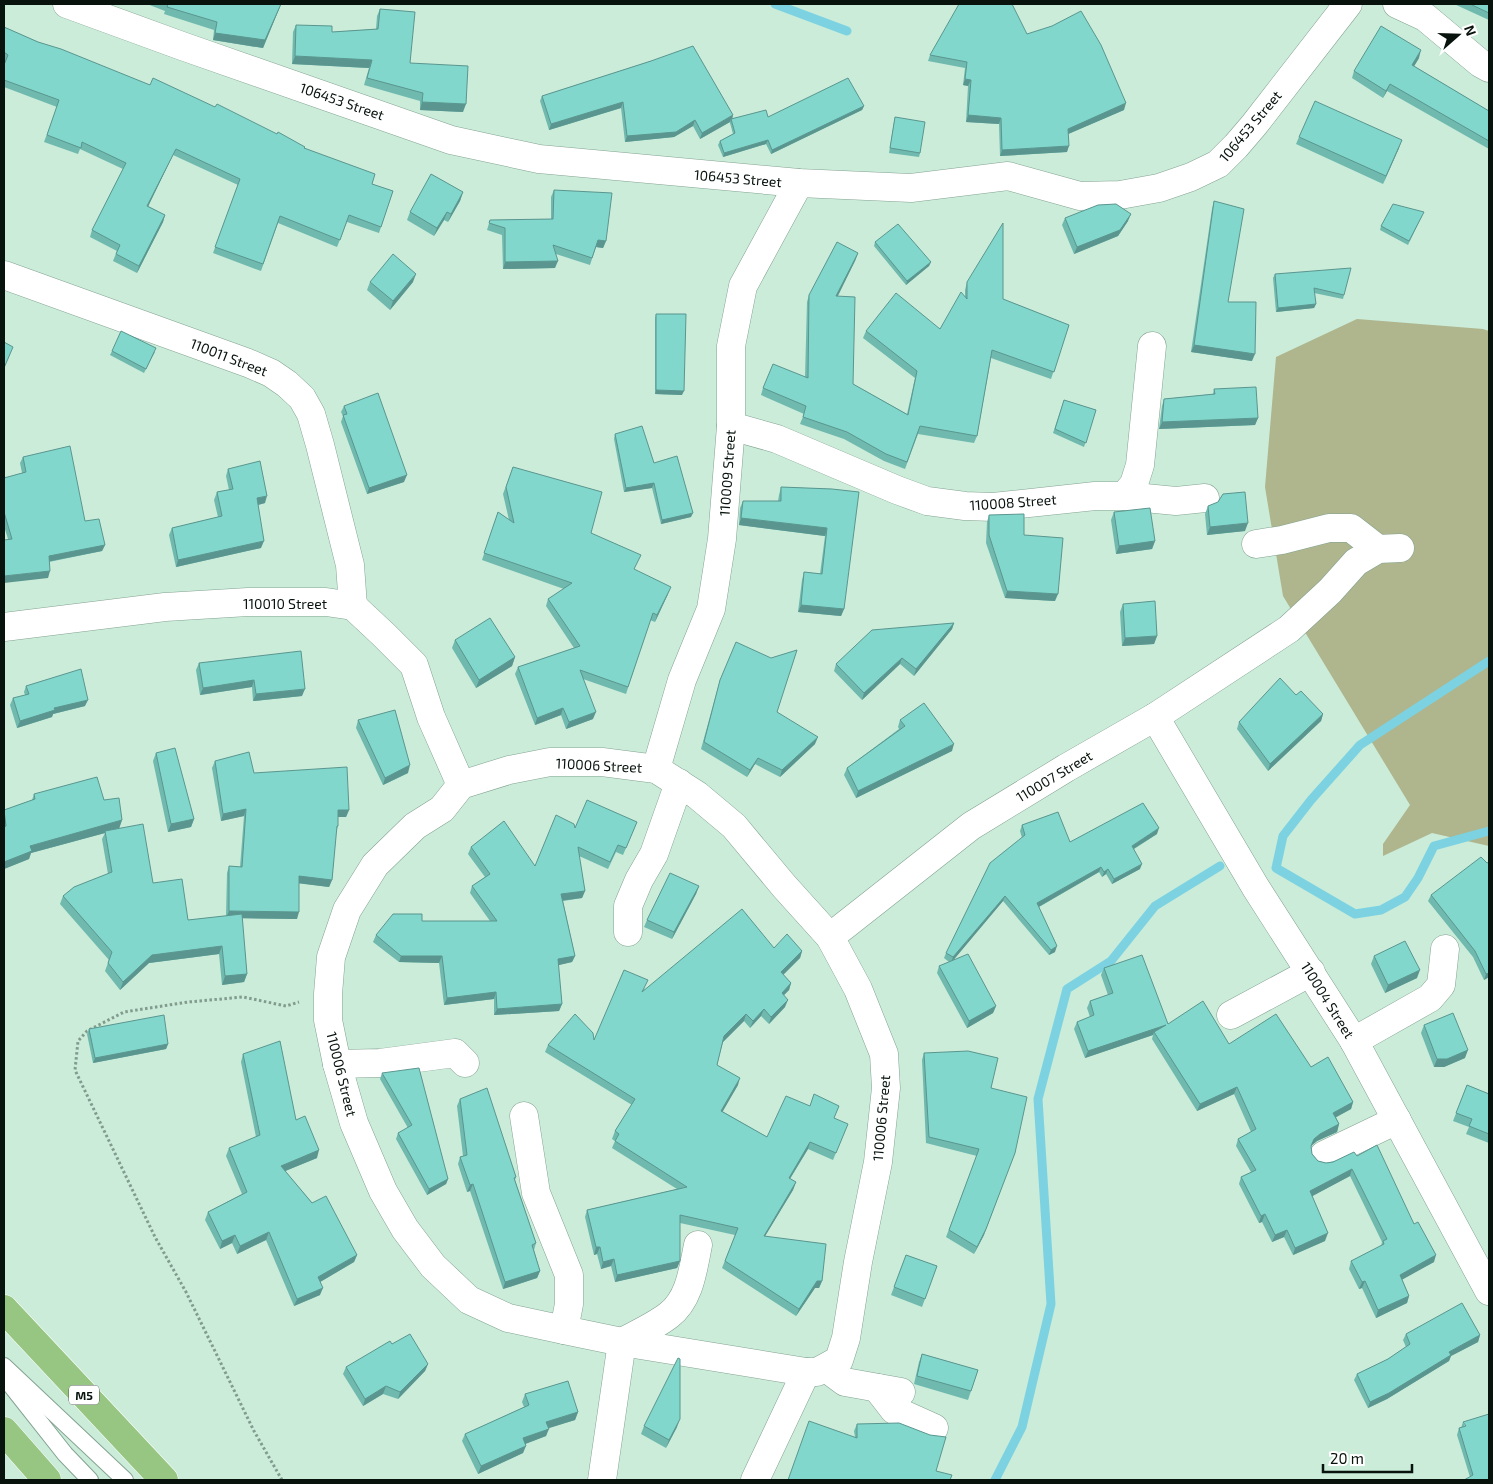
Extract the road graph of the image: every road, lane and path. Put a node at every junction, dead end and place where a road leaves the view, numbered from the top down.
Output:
1 (67, 4) edge
2 (1348, 4) edge
3 (1397, 4) edge
4 (1489, 68) edge
5 (799, 183) junction
6 (4, 275) edge
7 (1152, 346) dead end
8 (731, 426) junction
9 (1124, 496) junction
10 (1205, 498) dead end
11 (1256, 544) dead end
12 (352, 606) junction
13 (4, 627) edge
14 (1155, 717) junction
15 (656, 768) junction
16 (679, 783) junction
17 (461, 785) junction
18 (628, 932) dead end
19 (830, 937) junction
20 (1445, 949) dead end
21 (1311, 972) junction
22 (328, 994) junction
23 (1231, 1015) dead end
24 (1354, 1041) junction
25 (465, 1063) dead end
26 (337, 1064) junction
27 (524, 1116) dead end
28 (1397, 1120) junction
29 (1324, 1155) dead end
30 (698, 1245) dead end
31 (1489, 1291) edge
32 (4, 1310) edge
33 (564, 1330) junction
34 (622, 1342) junction
35 (4, 1366) edge
36 (816, 1370) junction
37 (4, 1376) edge
38 (934, 1428) dead end
39 (4, 1431) edge
40 (47, 1480) edge
41 (90, 1480) edge
42 (125, 1480) edge
43 (164, 1480) edge
44 (282, 1480) edge
45 (602, 1480) edge
46 (755, 1480) edge

1 - 5 street, 106453 Street
2 - 5 street, 106453 Street
3 - 4 street
5 - 8 street, 110009 Street
6 - 12 street, 110011 Street
7 - 9 street
8 - 9 street, 110008 Street
8 - 15 street, 110009 Street
9 - 10 street, 110008 Street
11 - 14 street, 110007 Street
12 - 13 street, 110010 Street
12 - 17 street
14 - 19 street, 110007 Street
14 - 21 street, 110004 Street
15 - 16 street, 110006 Street
15 - 17 street, 110006 Street
16 - 18 street
16 - 19 street, 110006 Street
17 - 22 street, 110006 Street
19 - 36 street, 110006 Street
20 - 24 street
21 - 23 street
21 - 24 street, 110004 Street
22 - 26 street, 110006 Street
22 - 44 path
24 - 28 street, 110004 Street
25 - 26 street
26 - 33 street, 110006 Street
27 - 33 street
28 - 29 street
28 - 31 street, 110004 Street
30 - 34 street
32 - 43 main road, M5
33 - 34 street, 110006 Street
34 - 36 street, 110006 Street
34 - 45 street
35 - 42 lane
36 - 38 street
36 - 46 street
37 - 41 lane
39 - 40 main road

